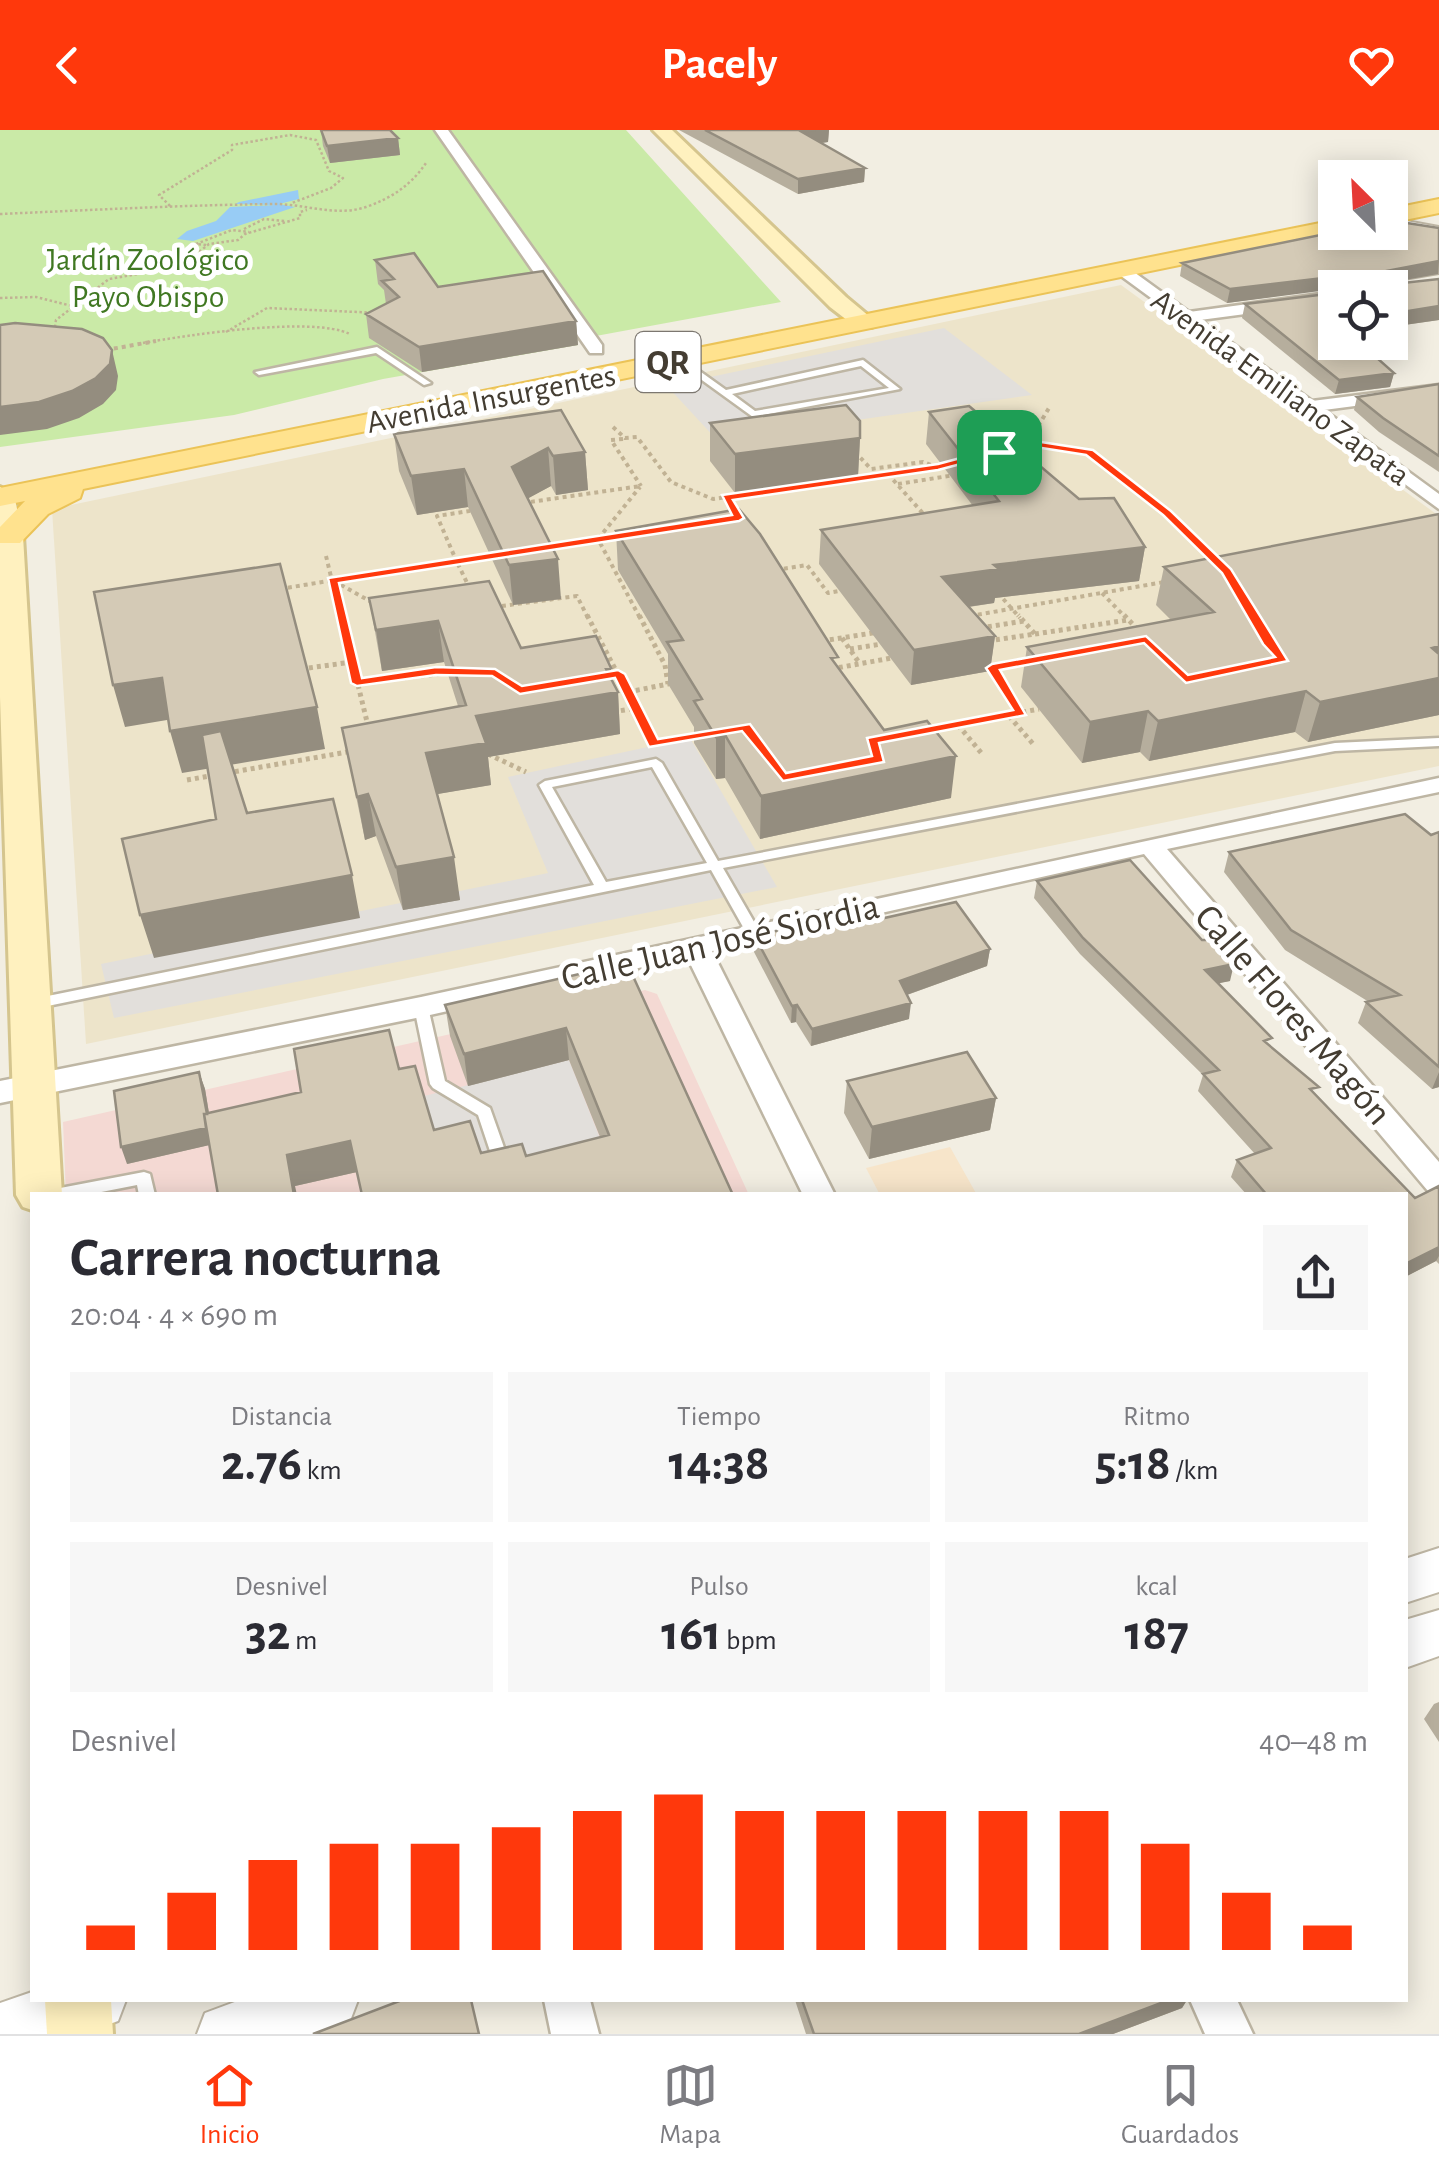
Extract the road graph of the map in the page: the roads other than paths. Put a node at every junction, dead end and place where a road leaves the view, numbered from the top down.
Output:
1 (442, 130) edge
2 (662, 130) edge
3 (1439, 184) edge
4 (1408, 190) edge
5 (1439, 206) edge
6 (1318, 208) edge
7 (1408, 212) edge
8 (1222, 227) junction
9 (1408, 227) edge
10 (1318, 230) edge
11 (1439, 232) edge
12 (1256, 243) junction
13 (1022, 266) junction
14 (1122, 270) junction
15 (1054, 284) junction
16 (1318, 299) edge
17 (838, 302) junction
18 (1186, 317) junction
19 (864, 322) junction
20 (596, 349) junction
21 (558, 357) edge
22 (680, 360) junction
23 (259, 372) dead end
24 (437, 381) joint
25 (1439, 390) edge
26 (388, 391) dead end
27 (724, 393) junction
28 (1309, 407) junction
29 (136, 440) dead end
30 (154, 466) junction
31 (112, 474) junction
32 (0, 497) edge
33 (1439, 503) edge
34 (9, 536) junction
35 (1439, 742) edge
36 (1439, 785) edge
37 (1150, 845) junction
38 (715, 864) junction
39 (602, 887) junction
40 (754, 934) junction
41 (696, 947) junction
42 (30, 1005) junction
43 (421, 1007) junction
44 (17, 1088) edge
45 (499, 1156) edge
46 (1439, 1183) edge
47 (38, 1192) edge
48 (70, 1192) edge
49 (146, 1192) edge
50 (817, 1192) edge
51 (1439, 1570) edge
52 (1408, 1580) edge
53 (1439, 1633) edge
54 (1408, 1643) edge
55 (323, 2002) edge
56 (568, 2002) edge
57 (1214, 2002) edge
58 (84, 2010) edge
59 (0, 2032) edge
60 (226, 2034) edge
61 (576, 2034) edge
62 (1229, 2034) edge

1 - 20 street
2 - 17 main road
3 - 4 main road
5 - 7 main road
6 - 8 main road, Avenida Insurgentes / QR
8 - 12 main road
8 - 13 main road, Avenida Insurgentes / QR
9 - 11 street
10 - 12 main road, Avenida Insurgentes / QR
12 - 14 main road, Avenida Insurgentes / QR
13 - 15 main road
13 - 17 main road, Avenida Insurgentes / QR
14 - 15 main road, Avenida Insurgentes / QR
14 - 18 street, Avenida Emiliano Zapata
15 - 19 main road, Avenida Insurgentes / QR
16 - 18 street
17 - 19 main road
17 - 20 main road, Avenida Insurgentes / QR
18 - 28 street, Avenida Emiliano Zapata
19 - 22 main road, Avenida Insurgentes / QR
20 - 21 main road, Avenida Insurgentes / QR
22 - 27 lane
22 - 30 main road, Avenida Insurgentes / QR
23 - 24 lane
24 - 26 main road, Avenida Insurgentes
25 - 28 street
27 - 27 lane
28 - 33 street, Avenida Emiliano Zapata
29 - 30 main road
30 - 31 main road, Avenida Insurgentes / QR
31 - 32 main road, Avenida Insurgentes / QR
31 - 34 main road
32 - 34 main road
34 - 42 main road
35 - 38 lane
36 - 37 street, Calle Juan José Siordia
37 - 40 street, Calle Juan José Siordia
37 - 46 street, Calle Flores Magón
38 - 39 lane
38 - 39 lane
38 - 40 lane
39 - 42 lane
40 - 41 street, Calle Juan José Siordia
41 - 43 street, Calle Juan José Siordia
41 - 50 street
42 - 44 main road
43 - 44 street, Calle Juan José Siordia
43 - 45 lane
44 - 47 main road
48 - 49 lane
51 - 52 street
53 - 54 street
55 - 60 street
56 - 61 street
57 - 62 street
58 - 59 street

